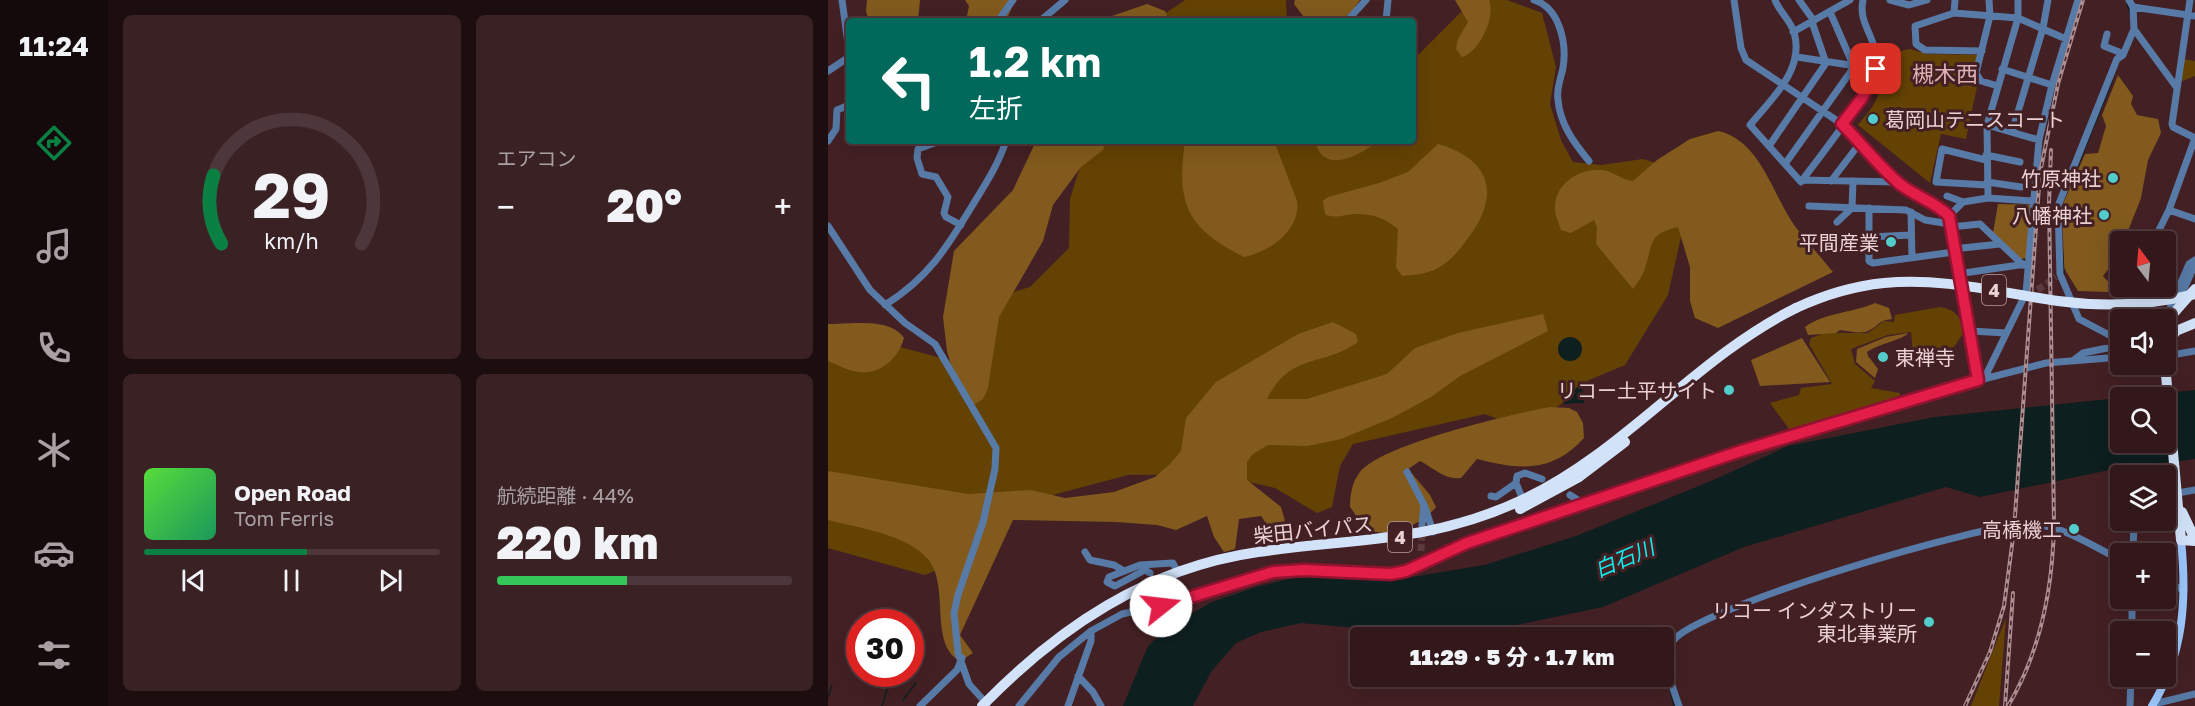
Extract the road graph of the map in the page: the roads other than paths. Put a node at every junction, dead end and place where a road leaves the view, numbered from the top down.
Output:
1 (842, 0) edge
2 (1013, 0) edge
3 (1065, 0) edge
4 (1366, 0) edge
5 (1388, 0) edge
6 (1534, 0) edge
7 (1734, 0) edge
8 (1775, 0) edge
9 (1800, 0) edge
10 (1850, 0) edge
11 (1863, 0) edge
12 (1890, 0) edge
13 (1927, 0) edge
14 (1955, 0) edge
15 (1989, 0) edge
16 (2018, 0) edge
17 (2048, 0) edge
18 (2078, 0) edge
19 (2190, 0) edge
20 (2130, 5) edge
21 (1830, 12) junction
22 (1954, 13) junction
23 (1990, 16) junction
24 (2192, 16) edge
25 (1000, 18) edge
26 (1044, 18) edge
27 (1350, 18) edge
28 (1386, 18) edge
29 (2018, 18) junction
30 (1813, 22) junction
31 (2043, 28) junction
32 (846, 29) edge
33 (2134, 29) junction
34 (1793, 32) junction
35 (2107, 33) dead end
36 (2066, 39) junction
37 (1982, 51) junction
38 (1797, 57) junction
39 (2120, 57) junction
40 (846, 59) edge
41 (1826, 63) junction
42 (1854, 67) junction
43 (1876, 69) junction
44 (2002, 69) junction
45 (828, 71) edge
46 (2028, 79) junction
47 (2052, 85) junction
48 (1783, 86) junction
49 (1998, 86) junction
50 (2177, 88) junction
51 (1802, 97) junction
52 (846, 106) edge
53 (1822, 112) junction
54 (1842, 124) junction
55 (1987, 125) junction
56 (2012, 132) junction
57 (2195, 138) edge
58 (2039, 140) junction
59 (828, 141) edge
60 (1860, 143) junction
61 (931, 144) edge
62 (1004, 144) edge
63 (1769, 146) junction
64 (1986, 158) junction
65 (1589, 161) dead end
66 (2020, 162) dead end
67 (1785, 164) junction
68 (1802, 180) junction
69 (1831, 181) junction
70 (1853, 181) junction
71 (1897, 182) junction
72 (1987, 184) junction
73 (2021, 187) dead end
74 (1947, 196) dead end
75 (1988, 198) junction
76 (2032, 201) junction
77 (1963, 202) junction
78 (1809, 206) dead end
79 (1852, 208) junction
80 (1869, 208) junction
81 (2169, 210) junction
82 (1911, 212) junction
83 (2195, 219) edge
84 (1837, 222) dead end
85 (1950, 222) junction
86 (961, 225) junction
87 (828, 226) edge
88 (2158, 231) edge
89 (1910, 235) junction
90 (1869, 237) junction
91 (2000, 244) junction
92 (1954, 251) junction
93 (1912, 258) junction
94 (2195, 263) edge
95 (2026, 264) junction
96 (2195, 273) edge
97 (1957, 274) junction
98 (2195, 289) edge
99 (2195, 294) edge
100 (2195, 301) edge
101 (885, 305) junction
102 (2173, 309) edge
103 (2176, 309) edge
104 (1797, 310) junction
105 (2195, 323) edge
106 (1970, 331) junction
107 (2176, 331) edge
108 (2006, 333) junction
109 (2110, 335) edge
110 (2110, 347) edge
111 (2195, 349) edge
112 (2110, 357) edge
113 (2176, 357) edge
114 (2075, 359) junction
115 (2166, 375) edge
116 (1982, 379) junction
117 (2171, 465) edge
118 (1407, 472) dead end
119 (1542, 479) dead end
120 (1516, 483) junction
121 (2195, 490) edge
122 (2176, 491) edge
123 (1570, 495) dead end
124 (1491, 496) dead end
125 (2176, 497) edge
126 (1523, 500) junction
127 (1584, 504) junction
128 (1424, 505) junction
129 (2176, 509) edge
130 (1422, 525) tunnel mouth
131 (2192, 526) edge
132 (1434, 532) junction
133 (2181, 540) junction
134 (2195, 540) edge
135 (1421, 551) tunnel mouth
136 (1085, 552) dead end
137 (2110, 554) edge
138 (1425, 561) junction
139 (1124, 571) junction
140 (1177, 571) junction
141 (1150, 573) dead end
142 (2176, 586) edge
143 (2184, 590) junction
144 (1158, 592) dead end
145 (1161, 606) junction
146 (1091, 631) junction
147 (962, 658) junction
148 (1078, 676) junction
149 (2131, 687) edge
150 (2195, 694) edge
151 (987, 705) edge
152 (2153, 705) edge
153 (920, 706) edge
154 (1020, 706) edge
155 (1068, 706) edge
156 (1101, 706) edge
157 (1679, 706) edge
158 (2130, 706) edge

1 - 32 street
2 - 25 street
3 - 26 street
4 - 27 street
5 - 28 street
6 - 65 street
7 - 48 street
8 - 34 street
9 - 30 street
10 - 21 street
11 - 43 street
12 - 13 street
14 - 22 street
15 - 23 street
16 - 29 street
17 - 31 street
18 - 36 street
19 - 24 street
20 - 24 street
20 - 33 street
21 - 30 street
21 - 42 street
22 - 23 street
22 - 37 street
23 - 29 street
23 - 37 street
24 - 50 street
29 - 31 street
29 - 44 street
30 - 34 street
30 - 41 street
31 - 36 street
31 - 46 street
33 - 39 street
33 - 50 street
34 - 38 street
35 - 39 street
36 - 47 street
37 - 49 street
38 - 41 street
38 - 48 street
39 - 109 street
40 - 45 street
41 - 42 street
41 - 51 street
42 - 43 street
42 - 53 street
43 - 54 street
44 - 46 street
44 - 49 street
46 - 47 street
46 - 56 street
47 - 58 street
48 - 51 street
48 - 63 street
49 - 55 street
50 - 57 street
51 - 53 street
51 - 63 street
52 - 59 street
53 - 54 street
53 - 67 street
54 - 60 street
54 - 68 street
55 - 56 street
55 - 64 street
56 - 58 street
57 - 81 street
58 - 76 street
60 - 69 street
60 - 71 street
61 - 86 street
62 - 86 street
63 - 67 street
64 - 66 street
64 - 72 street
64 - 72 street
67 - 68 street
68 - 69 street
69 - 70 street
70 - 71 street
70 - 79 street
71 - 85 street
72 - 73 street
72 - 75 street
74 - 77 street
75 - 76 street
75 - 77 street
76 - 95 street
77 - 85 street
78 - 79 street
79 - 80 street
79 - 84 street
80 - 82 street
80 - 90 street
81 - 83 street
81 - 88 street
82 - 85 street
82 - 89 street
85 - 91 street
85 - 92 street
86 - 101 street
87 - 101 street
89 - 90 street
89 - 93 street
90 - 93 street
91 - 92 street
91 - 95 street
92 - 93 street
92 - 97 street
94 - 96 street
94 - 102 street
95 - 97 street
95 - 108 street
97 - 106 street
98 - 103 highway
99 - 104 highway, 柴田バイパス / 4, bridge
100 - 104 highway, 柴田バイパス / 4
101 - 147 street
104 - 126 highway, 柴田バイパス / 4
104 - 151 highway, 柴田バイパス / 4
105 - 107 highway
106 - 108 street
106 - 116 street
108 - 116 street
110 - 114 street
111 - 113 street
112 - 114 street
114 - 116 street
115 - 117 highway
116 - 127 street
118 - 128 street
119 - 120 street
120 - 124 street
120 - 126 street
121 - 122 street
123 - 127 street
125 - 131 highway
126 - 132 highway, 柴田バイパス / 4
127 - 138 street
128 - 130 street
128 - 132 street
129 - 133 highway
131 - 134 highway
132 - 140 highway, 柴田バイパス / 4
133 - 134 highway
133 - 143 main road
135 - 138 street
136 - 139 street
137 - 157 street
138 - 145 street
139 - 140 street
139 - 141 street
140 - 151 highway, 柴田バイパス / 4
142 - 143 street
143 - 152 main road
144 - 145 street
145 - 146 street
146 - 148 street
146 - 154 street
147 - 151 street
147 - 153 street
148 - 155 street
148 - 156 street
149 - 158 street
150 - 152 street

